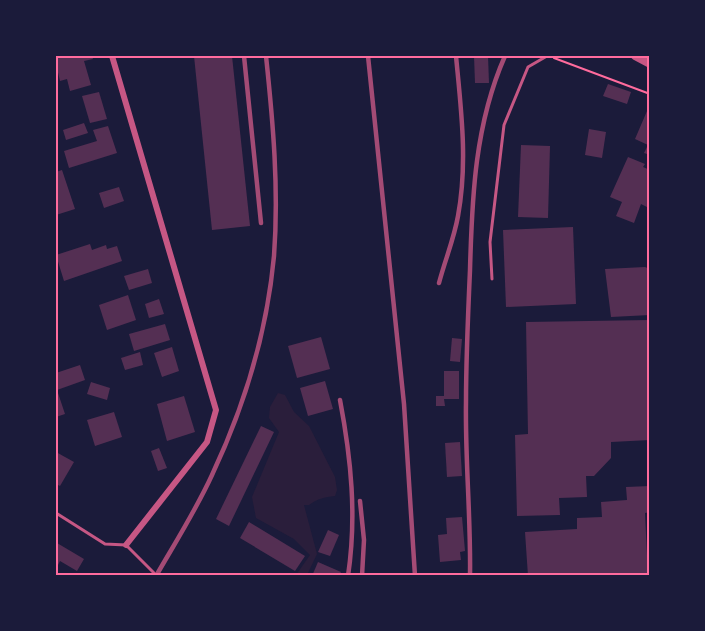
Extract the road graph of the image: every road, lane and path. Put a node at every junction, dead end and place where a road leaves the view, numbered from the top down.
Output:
1 (112, 56) edge
2 (547, 56) edge
3 (635, 56) edge
4 (650, 64) edge
5 (650, 94) edge
6 (492, 279) dead end
7 (56, 513) edge
8 (126, 545) junction
9 (157, 576) edge

1 - 8 street
2 - 5 path
2 - 6 lane
3 - 4 street
7 - 8 lane
8 - 9 lane

